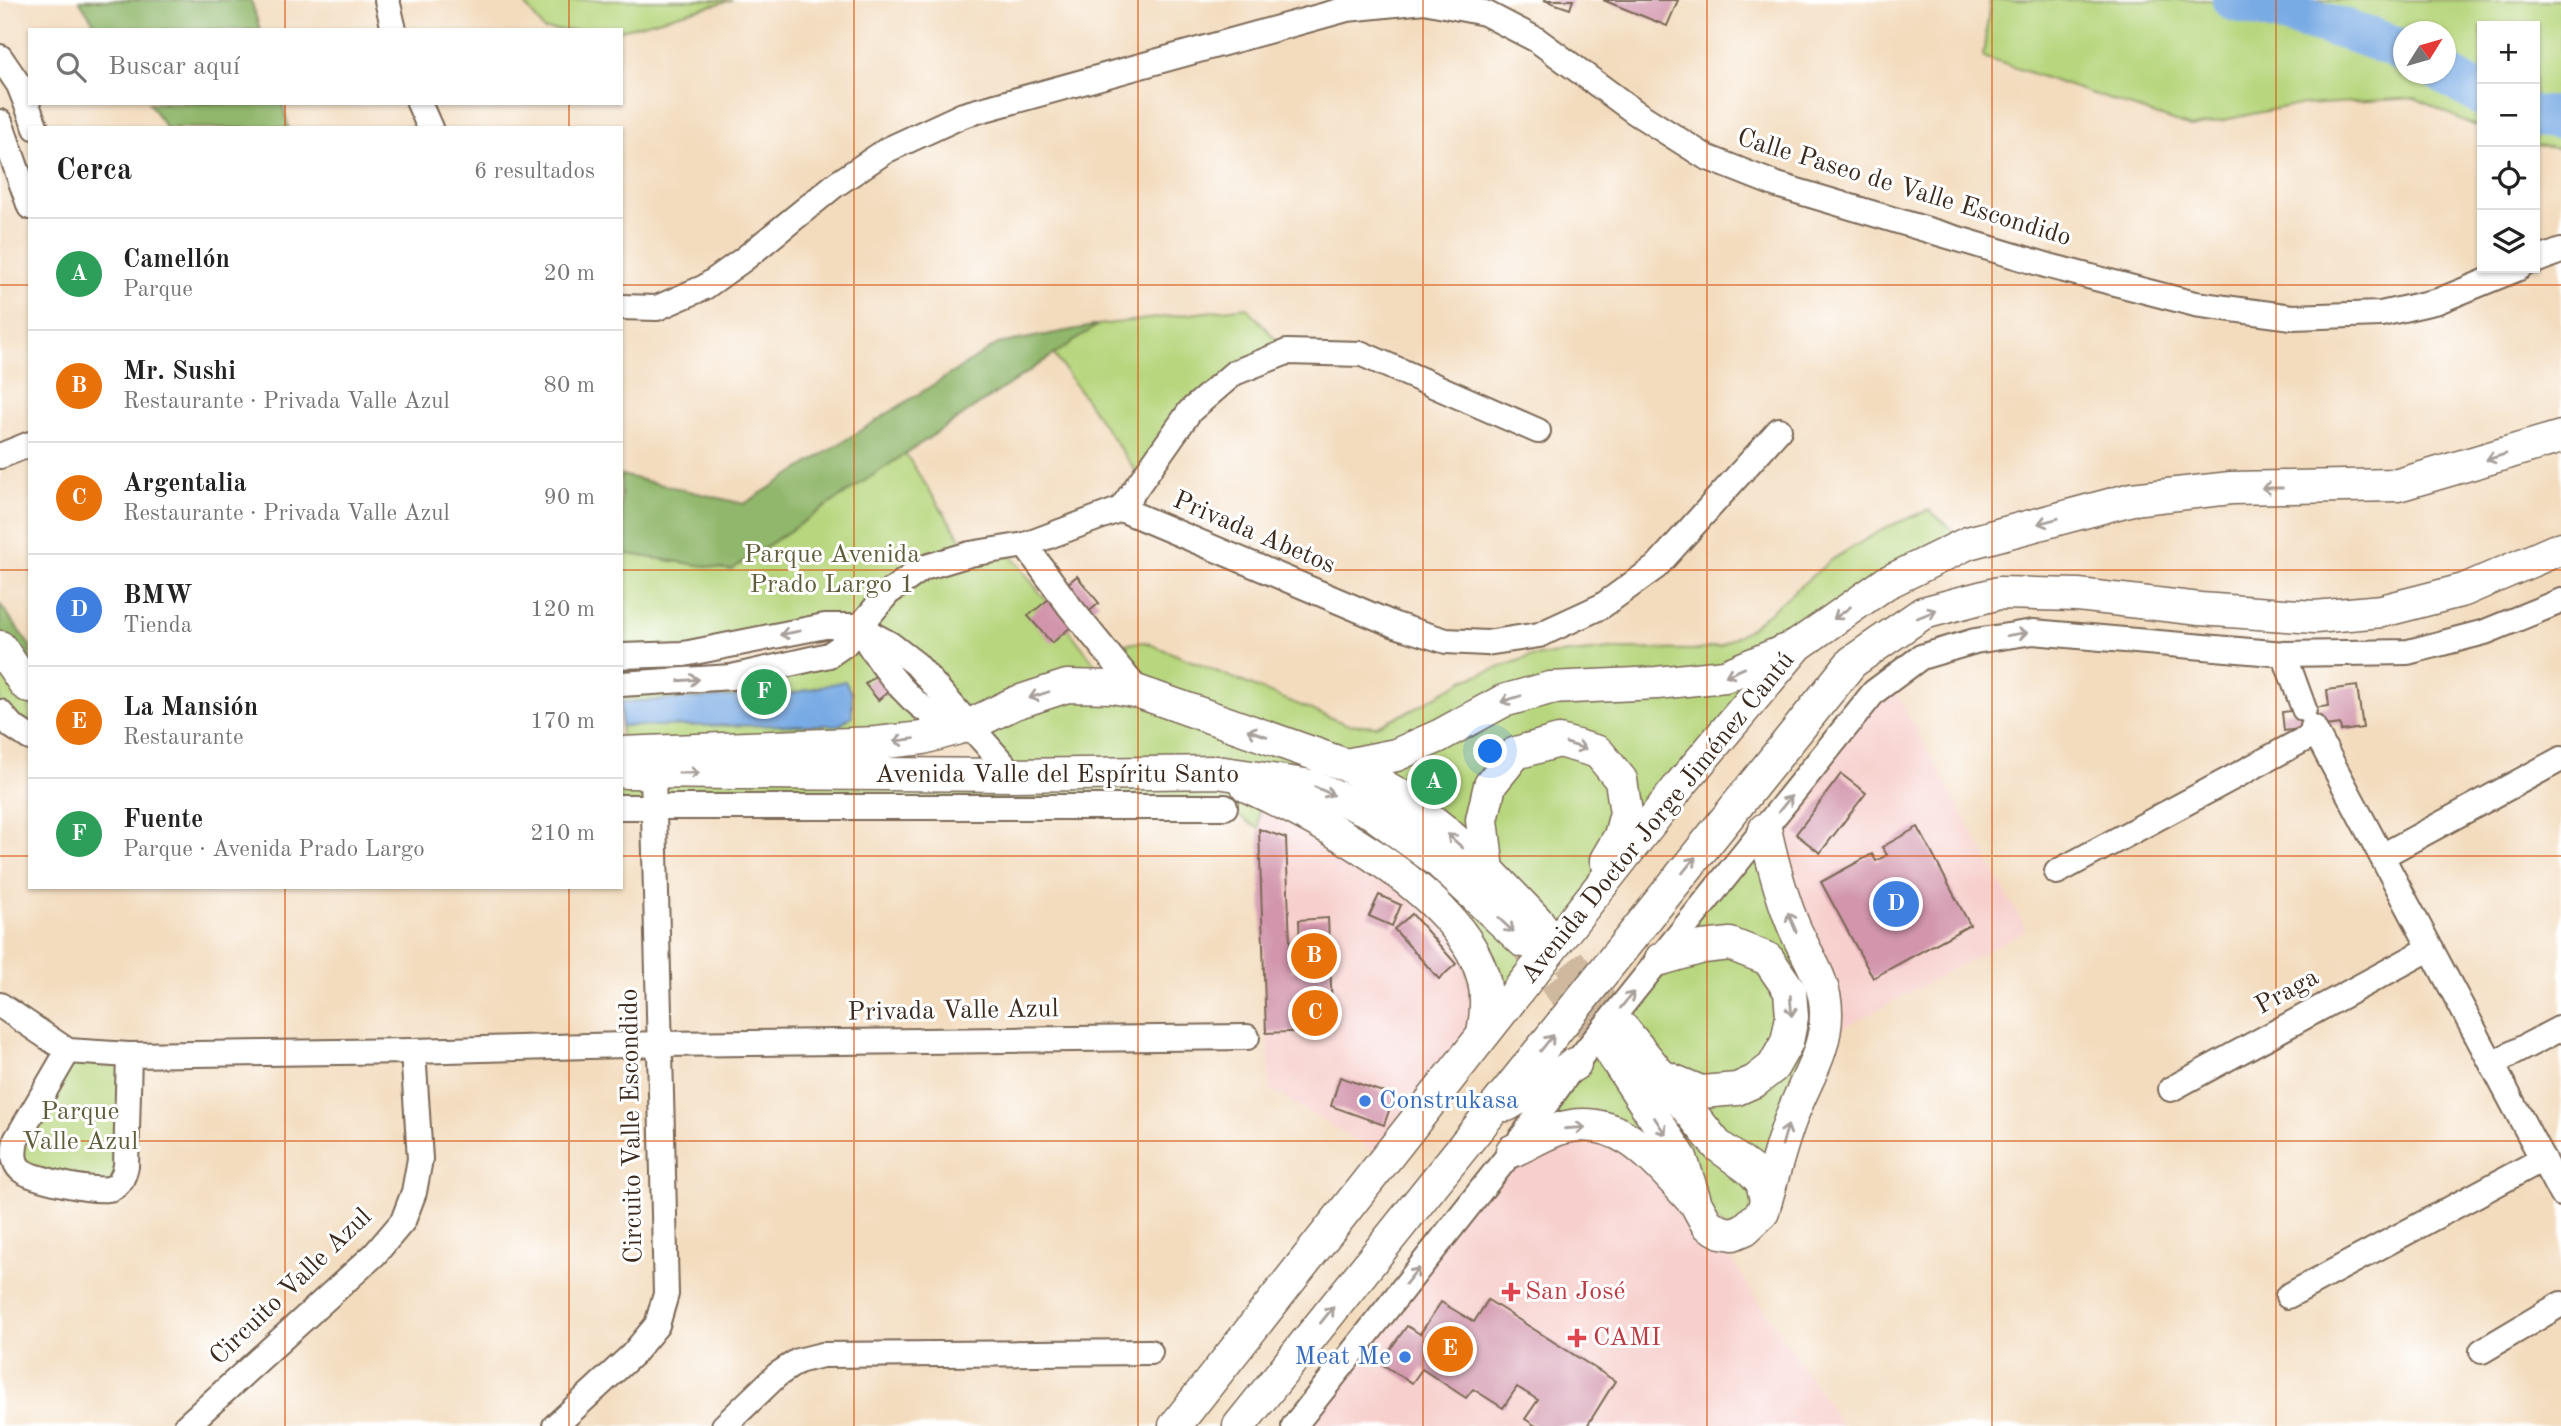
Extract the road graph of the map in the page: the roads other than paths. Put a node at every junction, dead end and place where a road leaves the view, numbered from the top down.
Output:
1 (387, 0) edge
2 (394, 28) edge
3 (0, 57) edge
4 (9, 89) edge
5 (420, 105) edge
6 (0, 122) edge
7 (35, 126) edge
8 (429, 126) edge
9 (28, 200) edge
10 (2561, 251) edge
11 (2540, 259) edge
12 (2506, 273) edge
13 (623, 307) edge
14 (1538, 430) dead end
15 (1779, 430) dead end
16 (2561, 437) edge
17 (28, 445) edge
18 (0, 456) edge
19 (1121, 509) junction
20 (1016, 547) junction
21 (2561, 548) edge
22 (2561, 601) edge
23 (857, 626) junction
24 (1798, 645) junction
25 (0, 647) edge
26 (2284, 654) junction
27 (623, 656) edge
28 (623, 684) edge
29 (28, 686) edge
30 (1126, 690) junction
31 (0, 712) edge
32 (2311, 723) junction
33 (970, 725) junction
34 (28, 737) edge
35 (623, 753) edge
36 (2561, 759) edge
37 (1346, 765) junction
38 (623, 772) edge
39 (1217, 772) junction
40 (1013, 775) junction
41 (653, 777) junction
42 (623, 807) edge
43 (653, 807) junction
44 (1225, 807) dead end
45 (1765, 829) junction
46 (2382, 856) junction
47 (1488, 870) junction
48 (2057, 872) dead end
49 (1575, 920) junction
50 (2431, 948) junction
51 (1661, 959) junction
52 (0, 1005) edge
53 (2561, 1028) edge
54 (1483, 1034) junction
55 (1247, 1037) dead end
56 (660, 1044) junction
57 (68, 1051) junction
58 (413, 1052) junction
59 (129, 1055) junction
60 (1575, 1064) junction
61 (2492, 1064) junction
62 (1658, 1074) junction
63 (2171, 1089) dead end
64 (1488, 1117) junction
65 (1512, 1151) junction
66 (2543, 1159) junction
67 (2561, 1194) edge
68 (1766, 1200) junction
69 (1696, 1204) junction
70 (2288, 1296) dead end
71 (2561, 1304) edge
72 (2482, 1351) dead end
73 (1150, 1352) dead end
74 (186, 1426) edge
75 (555, 1426) edge
76 (724, 1426) edge
77 (1175, 1426) edge
78 (1239, 1426) edge
79 (1293, 1426) edge

1 - 2 street
3 - 4 street
4 - 7 street
5 - 8 street
6 - 9 street
10 - 11 street
12 - 13 street, Calle Paseo de Valle Escondido
14 - 19 street, Privada Abetos
15 - 19 street, Privada Abetos
16 -> 24 main road, Avenida Doctor Jorge Jiménez Cantú
17 - 18 street
19 - 20 street
20 - 23 street
20 - 30 street
64 -> 21 main road, Avenida Doctor Jorge Jiménez Cantú
22 - 26 street
23 -> 27 street
28 -> 23 street
23 - 33 street
24 -> 37 main road
24 - 49 main road, Avenida Doctor Jorge Jiménez Cantú
25 - 29 main road
26 - 32 street
45 -> 26 street
30 -> 33 main road, Avenida Valle del Espíritu Santo
37 -> 30 main road, Avenida Valle del Espíritu Santo
31 - 34 street
32 - 46 street
32 - 48 street
33 -> 35 main road, Avenida Valle del Espíritu Santo
33 - 40 street
36 - 46 street
47 -> 37 main road, Avenida Valle del Espíritu Santo
38 - 41 main road, Avenida Valle del Espíritu Santo
39 - 40 main road, Avenida Valle del Espíritu Santo
39 -> 47 main road, Avenida Valle del Espíritu Santo
39 - 54 main road
41 -> 40 main road, Avenida Valle del Espíritu Santo
41 - 43 street, Circuito Valle Escondido
42 - 43 street
43 - 44 street
43 - 56 street, Circuito Valle Escondido
45 - 51 street
68 -> 45 main road
46 - 50 street
47 -> 49 main road
49 - 54 main road, Avenida Doctor Jorge Jiménez Cantú
50 - 61 street
50 - 63 street, Praga
60 -> 51 street
51 -> 62 main road
52 - 57 street
53 - 61 street
54 - 77 main road, Avenida Doctor Jorge Jiménez Cantú
55 - 56 street, Privada Valle Azul
56 - 58 street
56 - 75 street, Circuito Valle Escondido
57 - 59 street
57 - 59 street
58 - 59 street
58 - 74 street, Circuito Valle Azul
60 - 64 main road
60 - 65 street
61 - 66 street
62 - 68 main road
62 -> 69 main road
78 -> 64 main road, Avenida Doctor Jorge Jiménez Cantú
65 -> 69 main road
79 -> 65 street
66 - 67 street
66 - 70 street
68 - 69 main road
71 - 72 street
73 - 76 street

